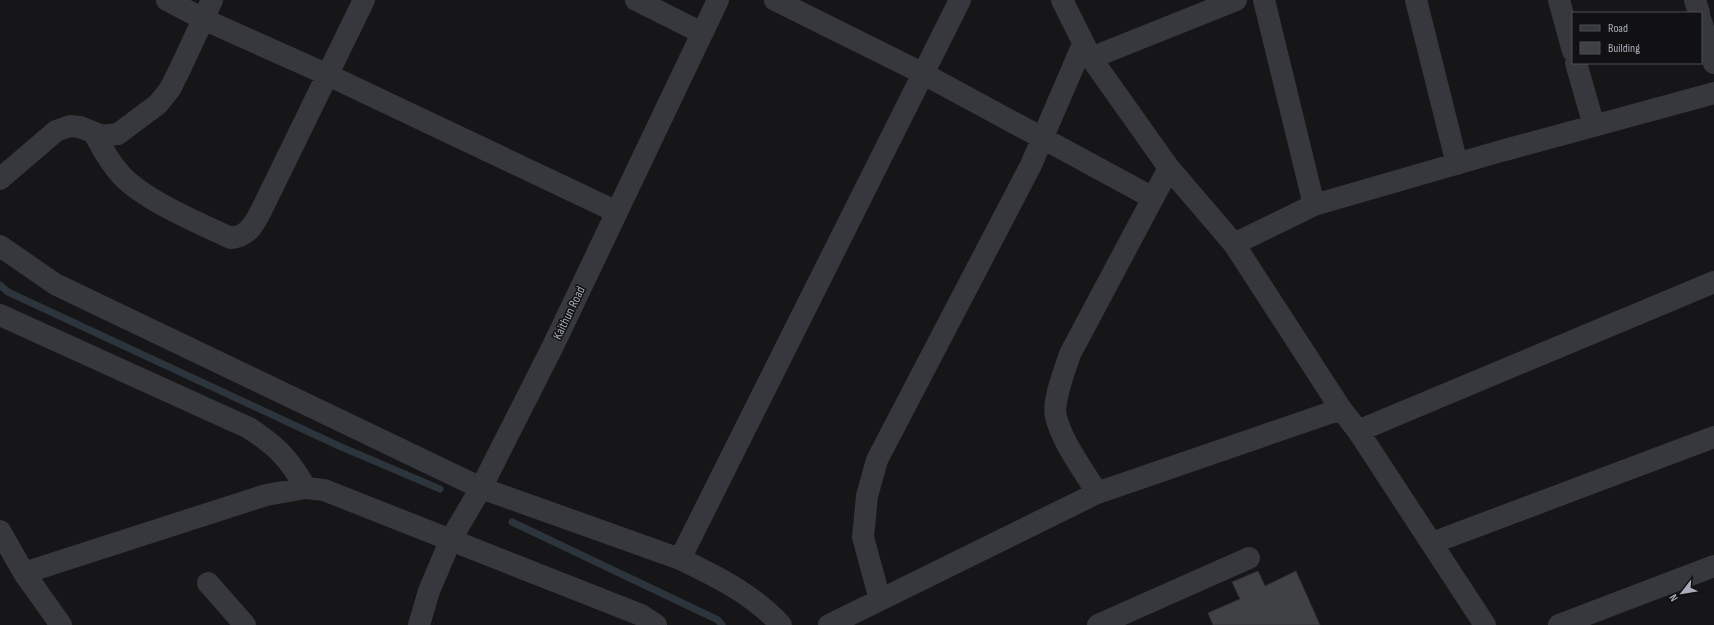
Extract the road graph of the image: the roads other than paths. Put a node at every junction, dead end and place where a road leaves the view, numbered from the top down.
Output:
1 (167, 0) edge
2 (212, 0) edge
3 (364, 0) edge
4 (636, 0) edge
5 (718, 0) edge
6 (775, 0) edge
7 (960, 0) edge
8 (1062, 0) edge
9 (1236, 0) edge
10 (1264, 0) edge
11 (1416, 0) edge
12 (1559, 0) edge
13 (1695, 0) edge
14 (1699, 12) edge
15 (203, 19) junction
16 (1702, 24) edge
17 (702, 33) junction
18 (1572, 47) edge
19 (1087, 51) junction
20 (1714, 63) edge
21 (1576, 64) edge
22 (922, 73) junction
23 (328, 75) junction
24 (1714, 93) edge
25 (1594, 126) junction
26 (94, 133) junction
27 (1043, 137) junction
28 (1457, 164) junction
29 (1169, 168) junction
30 (0, 179) edge
31 (1153, 198) junction
32 (1314, 205) junction
33 (617, 212) junction
34 (1234, 244) junction
35 (0, 246) edge
36 (1714, 282) edge
37 (0, 316) edge
38 (1341, 410) junction
39 (1358, 431) junction
40 (1714, 437) edge
41 (306, 488) junction
42 (480, 488) junction
43 (1098, 493) junction
44 (0, 532) edge
45 (451, 539) junction
46 (1432, 543) junction
47 (1249, 558) dead end
48 (680, 559) junction
49 (1714, 566) edge
50 (24, 573) junction
51 (208, 583) dead end
52 (880, 600) junction
53 (61, 625) edge
54 (245, 625) edge
55 (419, 625) edge
56 (656, 625) edge
57 (781, 625) edge
58 (829, 625) edge
59 (1098, 625) edge
60 (1486, 625) edge
61 (1559, 625) edge

1 - 15 street
2 - 15 street
3 - 23 street
4 - 17 street
5 - 17 street, Kaithun Road
6 - 22 street
7 - 22 street
8 - 19 street
9 - 19 street
10 - 32 street
11 - 28 street
12 - 18 street
13 - 14 street
15 - 23 street
15 - 26 street
16 - 20 street
17 - 33 street, Kaithun Road
19 - 27 street
19 - 29 street
21 - 25 street
22 - 27 street
22 - 48 street
23 - 26 street
23 - 33 street
24 - 25 street
25 - 28 street
26 - 30 street
27 - 31 street
27 - 52 street
28 - 32 street
29 - 31 street
29 - 34 street
31 - 43 street
32 - 34 street
33 - 42 street, Kaithun Road
34 - 38 street
35 - 42 street
36 - 39 street
37 - 41 street
38 - 39 street
38 - 43 street
39 - 46 street
40 - 46 street
41 - 45 street
41 - 50 street
42 - 45 street, Kaithun Road
42 - 48 street
43 - 52 street
44 - 50 street
45 - 55 street, Kaithun Road
45 - 56 street
46 - 60 street
47 - 59 street
48 - 57 street
49 - 61 street
50 - 53 street
51 - 54 street
52 - 58 street

